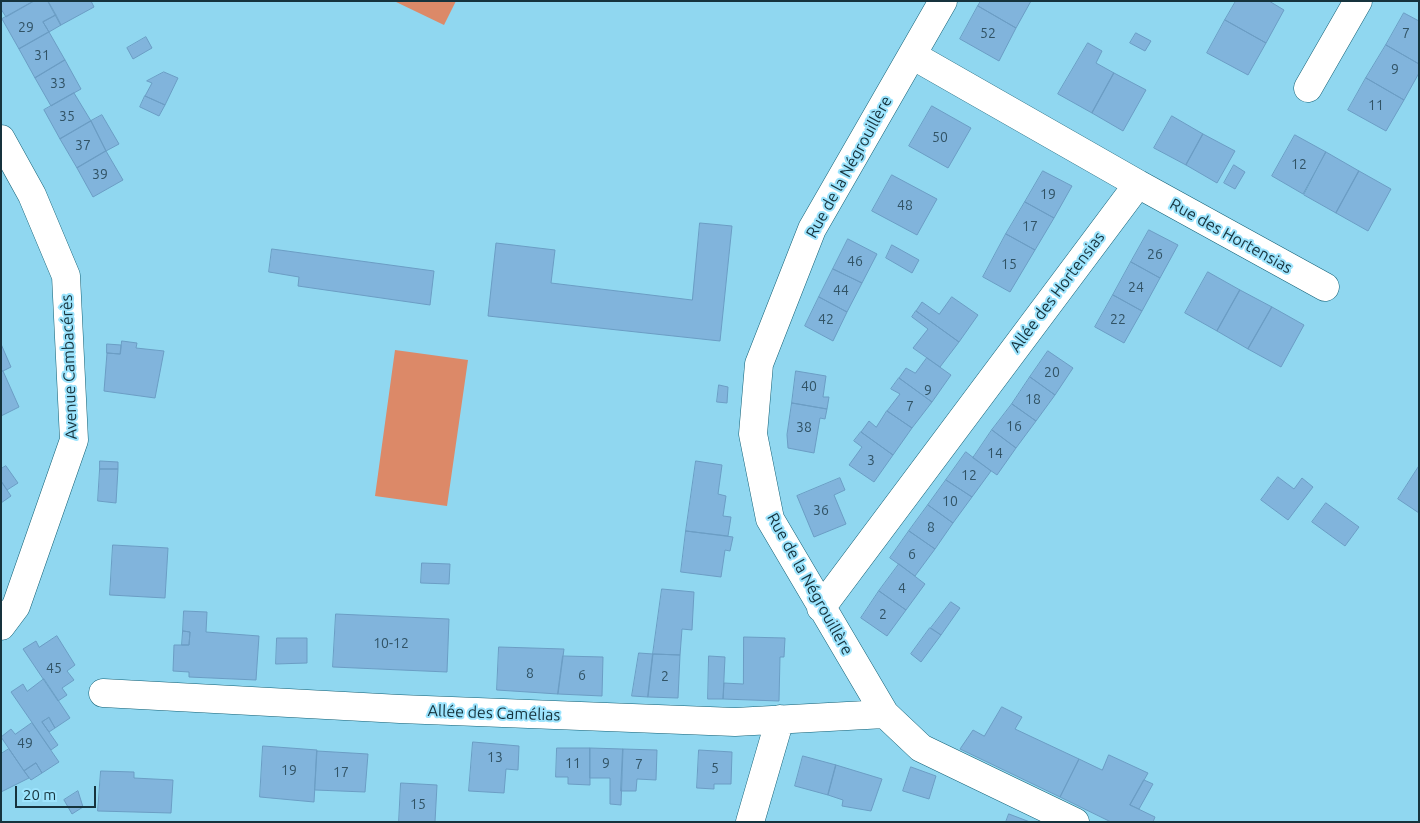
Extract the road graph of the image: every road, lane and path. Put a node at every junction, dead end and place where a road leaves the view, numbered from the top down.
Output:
1 (943, 1) edge
2 (1358, 1) edge
3 (912, 55) junction
4 (1308, 88) dead end
5 (1, 139) edge
6 (1138, 184) junction
7 (1325, 287) dead end
8 (821, 608) junction
9 (1, 626) edge
10 (104, 693) dead end
11 (885, 714) junction
12 (780, 719) junction
13 (750, 822) edge
14 (1075, 822) edge

1 - 3 street, Rue de la Négrouillère
2 - 4 street
3 - 6 street
3 - 8 street, Rue de la Négrouillère
5 - 9 street, Avenue Cambacérès
6 - 7 street, Rue des Hortensias
6 - 8 street, Allée des Hortensias
8 - 11 street, Rue de la Négrouillère
10 - 12 street, Allée des Camélias
11 - 12 street, Allée des Camélias
11 - 14 street, Rue de la Négrouillère
12 - 13 street

